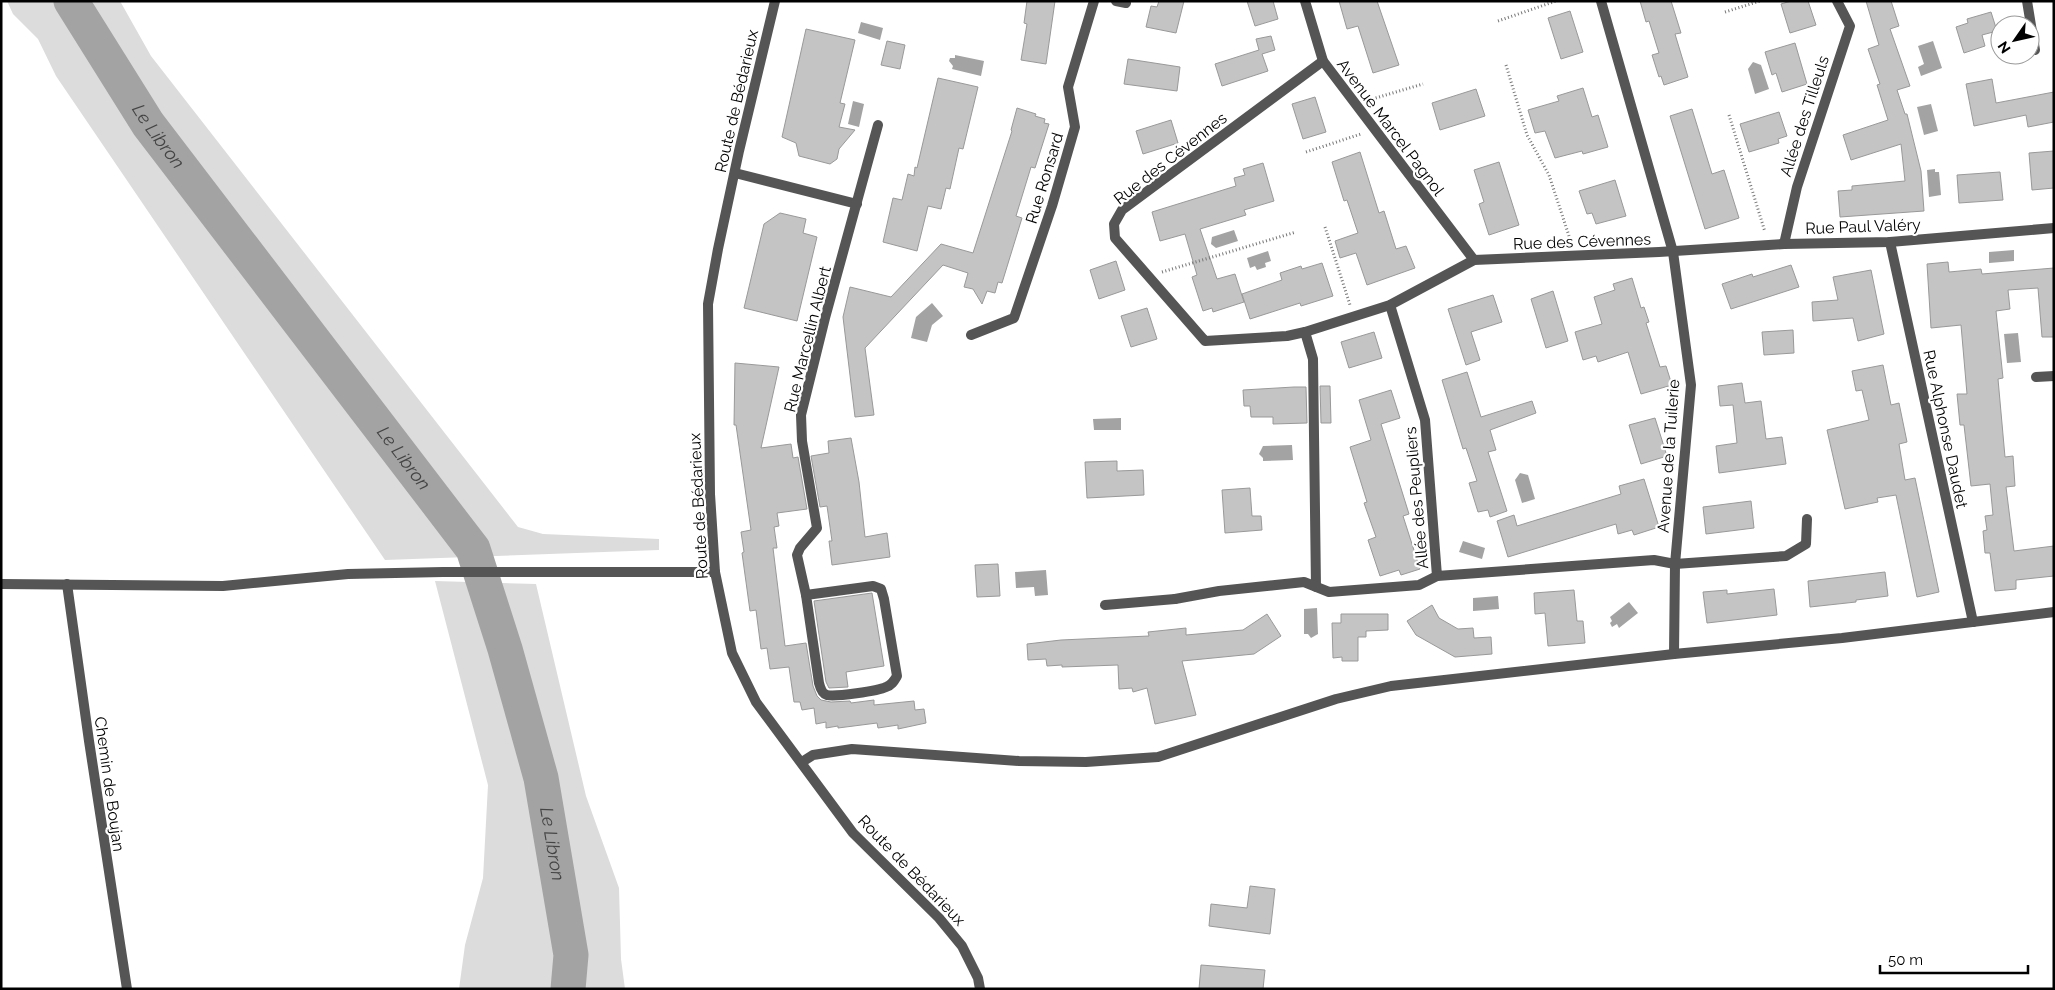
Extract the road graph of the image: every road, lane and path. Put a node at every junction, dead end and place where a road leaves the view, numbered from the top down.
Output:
1 (775, 1) edge
2 (1094, 1) edge
3 (1305, 1) edge
4 (1556, 1) edge
5 (1601, 1) edge
6 (1760, 1) edge
7 (1837, 1) edge
8 (2027, 1) edge
9 (1725, 12) dead end
10 (2029, 15) edge
11 (1498, 21) dead end
12 (1322, 61) junction
13 (1506, 65) dead end
14 (1423, 84) dead end
15 (1354, 104) junction
16 (1730, 116) dead end
17 (878, 125) dead end
18 (1374, 130) junction
19 (1306, 152) dead end
20 (735, 173) junction
21 (857, 204) junction
22 (1325, 227) dead end
23 (2054, 228) edge
24 (1296, 232) dead end
25 (1890, 242) junction
26 (1784, 244) junction
27 (1769, 245) junction
28 (1673, 252) junction
29 (1576, 256) junction
30 (1474, 260) junction
31 (1148, 276) junction
32 (1390, 305) junction
33 (1353, 316) junction
34 (1305, 332) junction
35 (971, 335) dead end
36 (2054, 376) edge
37 (2036, 377) dead end
38 (1807, 519) dead end
39 (1675, 564) junction
40 (715, 572) junction
41 (1437, 576) junction
42 (1, 584) edge
43 (67, 584) junction
44 (1316, 587) junction
45 (806, 595) junction
46 (1105, 605) dead end
47 (2054, 612) edge
48 (1973, 622) junction
49 (1674, 654) junction
50 (802, 762) junction
51 (128, 989) edge
52 (980, 989) edge

1 - 20 street, Route de Bédarieux
2 - 35 street, Rue Ronsard
3 - 12 street, Avenue Marcel Pagnol
4 - 11 path
5 - 28 street, Avenue de la Tuilerie
6 - 9 path
7 - 26 street, Allée des Tilleuls
8 - 10 street
12 - 15 street, Avenue Marcel Pagnol
12 - 31 street, Rue des Cévennes
13 - 29 path
14 - 15 path
15 - 18 street, Avenue Marcel Pagnol
16 - 27 path
17 - 21 street, Rue Marcellin Albert
18 - 19 path
18 - 30 street, Avenue Marcel Pagnol
20 - 21 street
20 - 40 street, Route de Bédarieux
21 - 45 street, Rue Marcellin Albert
22 - 33 path
23 - 25 street, Rue Paul Valéry
24 - 31 path
25 - 26 street, Rue Paul Valéry
25 - 48 street, Rue Alphonse Daudet
26 - 27 street, Rue Paul Valéry
27 - 28 street, Rue Paul Valéry
28 - 29 street, Rue des Cévennes
28 - 39 street, Avenue de la Tuilerie
29 - 30 street, Rue des Cévennes
30 - 32 street, Rue des Cévennes
31 - 34 street, Rue des Cévennes
32 - 33 street, Rue des Cévennes
32 - 41 street, Allée des Peupliers
33 - 34 street, Rue des Cévennes
34 - 44 street
36 - 37 street
38 - 39 street, Allée des Peupliers
39 - 41 street, Allée des Peupliers
39 - 49 street, Avenue de la Tuilerie
40 - 43 street
40 - 50 street, Route de Bédarieux
41 - 44 street
42 - 43 street
43 - 51 street, Chemin de Boujan
44 - 46 street
45 - 45 street, Rue Marcellin Albert
47 - 48 street
48 - 49 street
49 - 50 street
50 - 52 street, Route de Bédarieux

